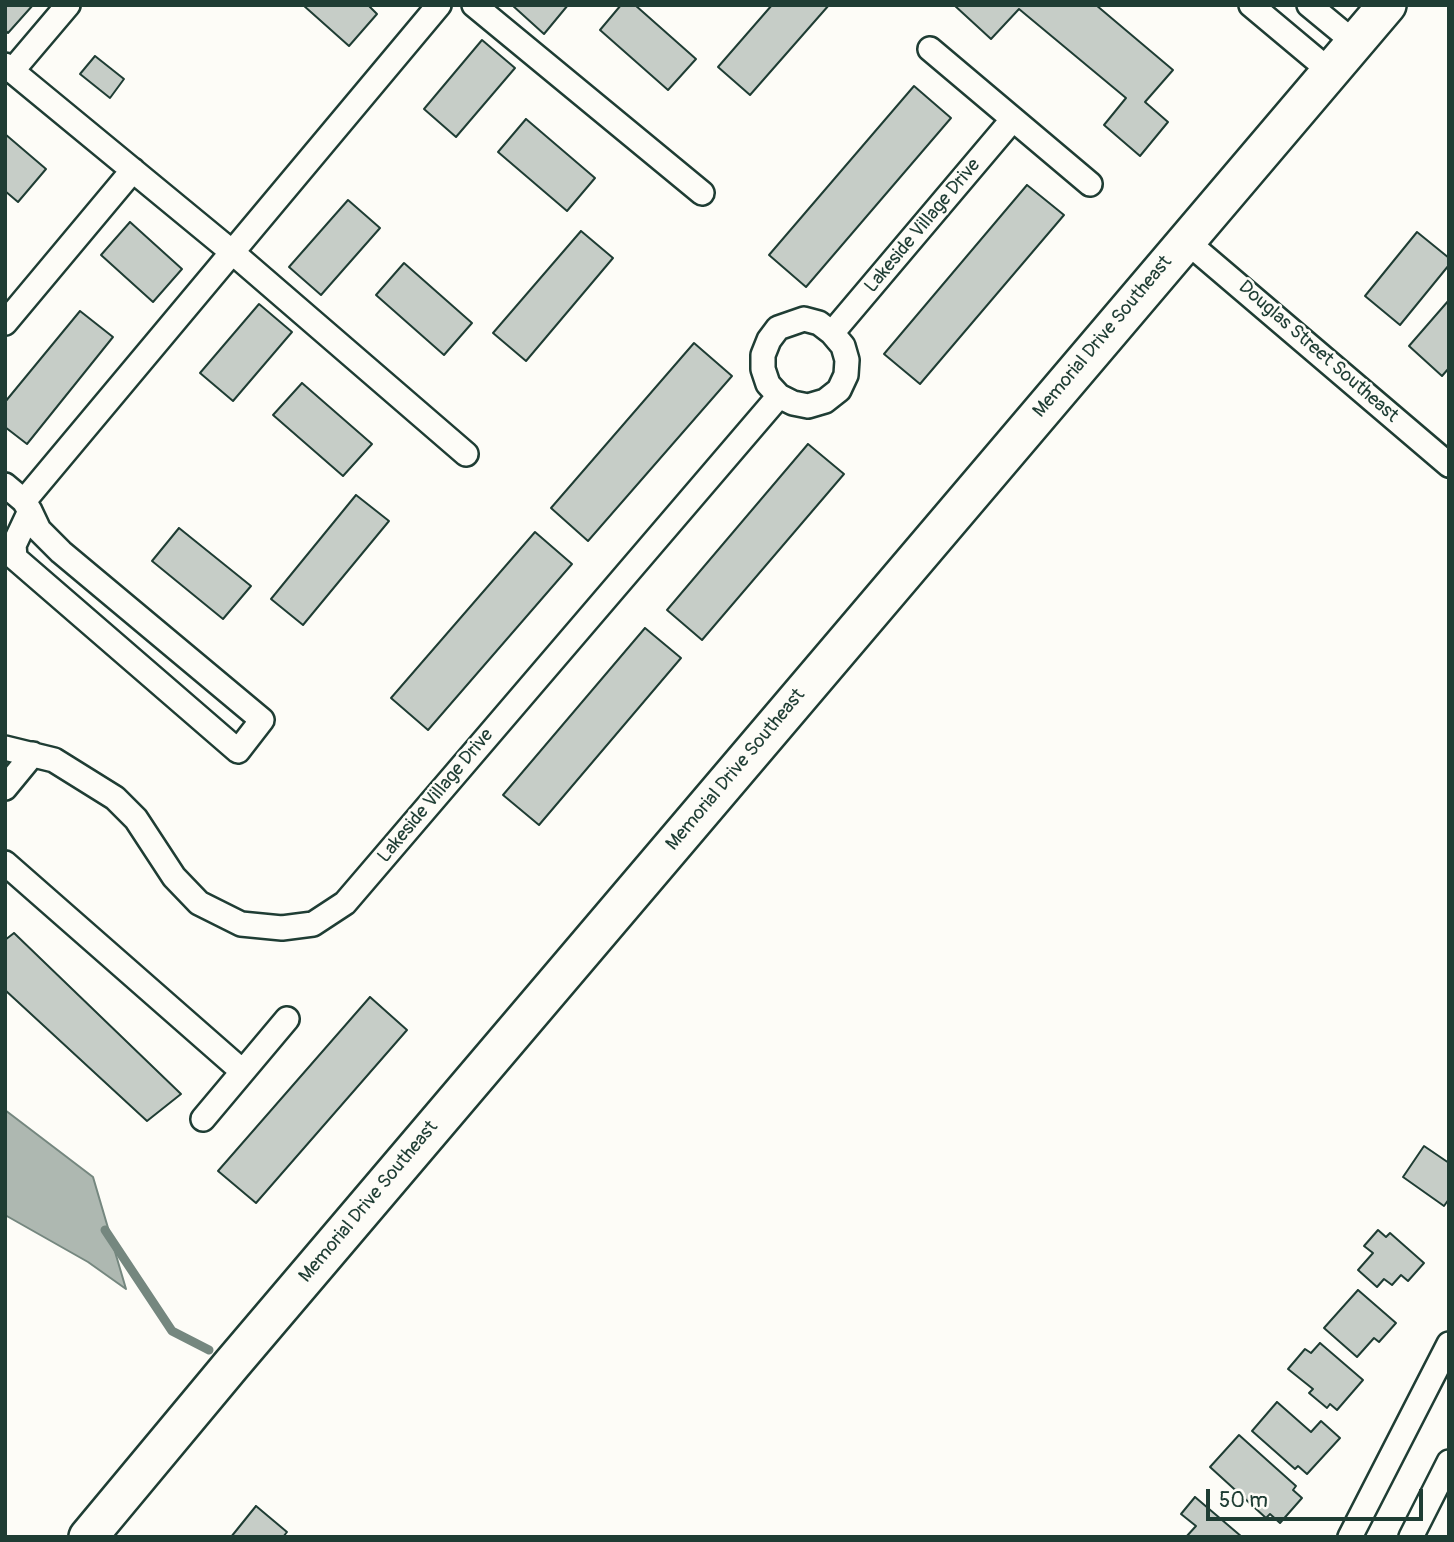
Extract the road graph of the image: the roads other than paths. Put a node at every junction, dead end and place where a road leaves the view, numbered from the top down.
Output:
1 (68, 5) edge
2 (439, 5) edge
3 (474, 5) edge
4 (1251, 5) edge
5 (1309, 5) edge
6 (1387, 5) edge
7 (1355, 43) junction
8 (930, 49) dead end
9 (9, 68) edge
10 (1331, 72) junction
11 (1013, 119) junction
12 (133, 170) junction
13 (1090, 184) dead end
14 (702, 193) dead end
15 (1185, 240) junction
16 (232, 252) junction
17 (5, 323) edge
18 (832, 333) junction
19 (779, 396) junction
20 (466, 454) dead end
21 (1449, 465) edge
22 (5, 485) edge
23 (27, 506) junction
24 (5, 748) edge
25 (33, 754) junction
26 (5, 788) edge
27 (5, 863) edge
28 (287, 1018) dead end
29 (242, 1071) junction
30 (203, 1119) dead end
31 (1449, 1344) edge
32 (1449, 1462) edge
33 (89, 1537) edge
34 (1350, 1537) edge
35 (1411, 1537) edge

1 - 9 street
2 - 16 street
3 - 14 street
4 - 10 street
5 - 7 street
6 - 7 main road, Memorial Drive Southeast
7 - 10 main road, Memorial Drive Southeast
8 - 11 street
9 - 12 street
10 - 15 main road, Memorial Drive Southeast
11 - 13 street
11 - 18 street, Lakeside Village Drive
12 - 16 street
12 - 17 street
15 - 21 street, Douglas Street Southeast
15 - 33 main road, Memorial Drive Southeast
16 - 20 street
16 - 23 street
18 - 19 street
18 - 19 street
19 - 25 street, Lakeside Village Drive
22 - 23 street
23 - 23 street
24 - 25 street, Lakeside Village Drive
25 - 26 street
27 - 29 street
28 - 29 street
29 - 30 street
31 - 34 street
32 - 35 street

